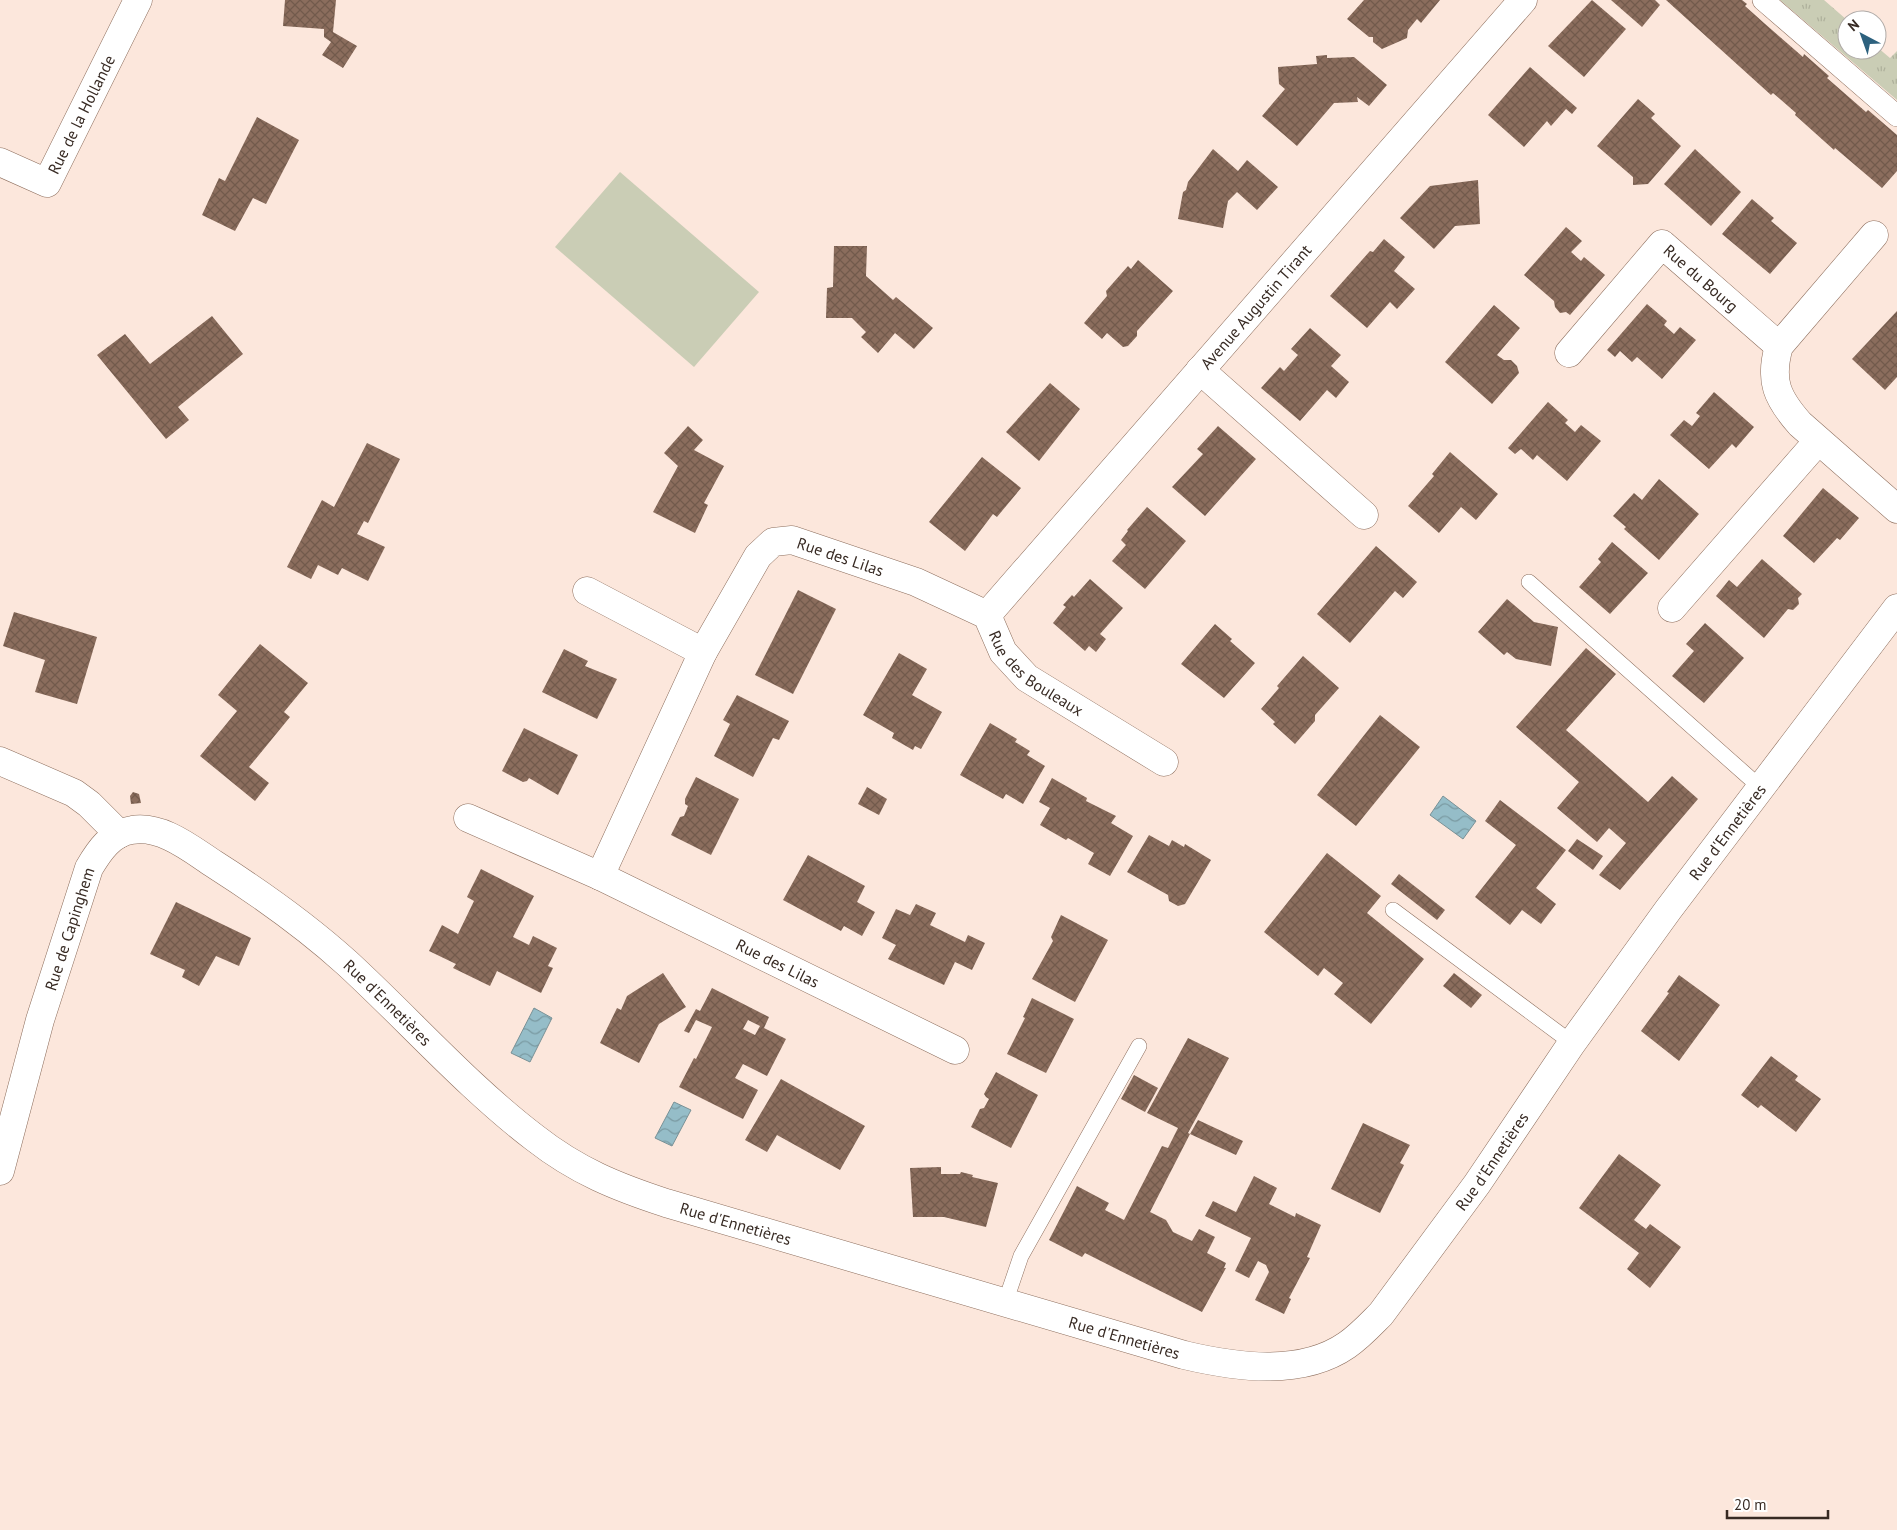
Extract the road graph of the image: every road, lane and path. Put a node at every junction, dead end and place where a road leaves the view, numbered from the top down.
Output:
1 (138, 0) edge
2 (1523, 0) edge
3 (1763, 0) edge
4 (1897, 116) edge
5 (0, 162) edge
6 (1874, 235) dead end
7 (1779, 346) junction
8 (1570, 353) dead end
9 (1200, 370) junction
10 (1818, 441) junction
11 (1897, 509) edge
12 (1364, 515) dead end
13 (916, 582) joint
14 (1529, 582) dead end
15 (587, 591) dead end
16 (1672, 608) dead end
17 (1897, 608) edge
18 (987, 615) junction
19 (703, 652) junction
20 (0, 761) edge
21 (1164, 762) dead end
22 (1761, 788) junction
23 (468, 818) dead end
24 (119, 834) junction
25 (600, 876) junction
26 (1393, 910) dead end
27 (1572, 1043) junction
28 (1139, 1046) dead end
29 (955, 1050) dead end
30 (0, 1171) edge
31 (1005, 1303) junction

1 - 5 street, Rue de la Hollande
2 - 9 street, Avenue Augustin Tirant
3 - 4 street
6 - 7 street
7 - 8 street, Rue du Bourg
7 - 10 street
9 - 12 street
9 - 18 street, Avenue Augustin Tirant
10 - 11 street
10 - 16 street
13 - 18 street, Rue des Bouleaux
13 - 19 street, Rue des Lilas
14 - 22 lane
15 - 19 street
17 - 22 street, Rue d'Ennetières
18 - 21 street, Rue des Bouleaux
19 - 25 street, Rue des Lilas
20 - 24 street
22 - 27 street, Rue d'Ennetières
23 - 25 street, Rue des Lilas
24 - 30 street, Rue de Capinghem
24 - 31 street, Rue d'Ennetières
25 - 29 street, Rue des Lilas
26 - 27 lane
27 - 31 street, Rue d'Ennetières
28 - 31 lane

